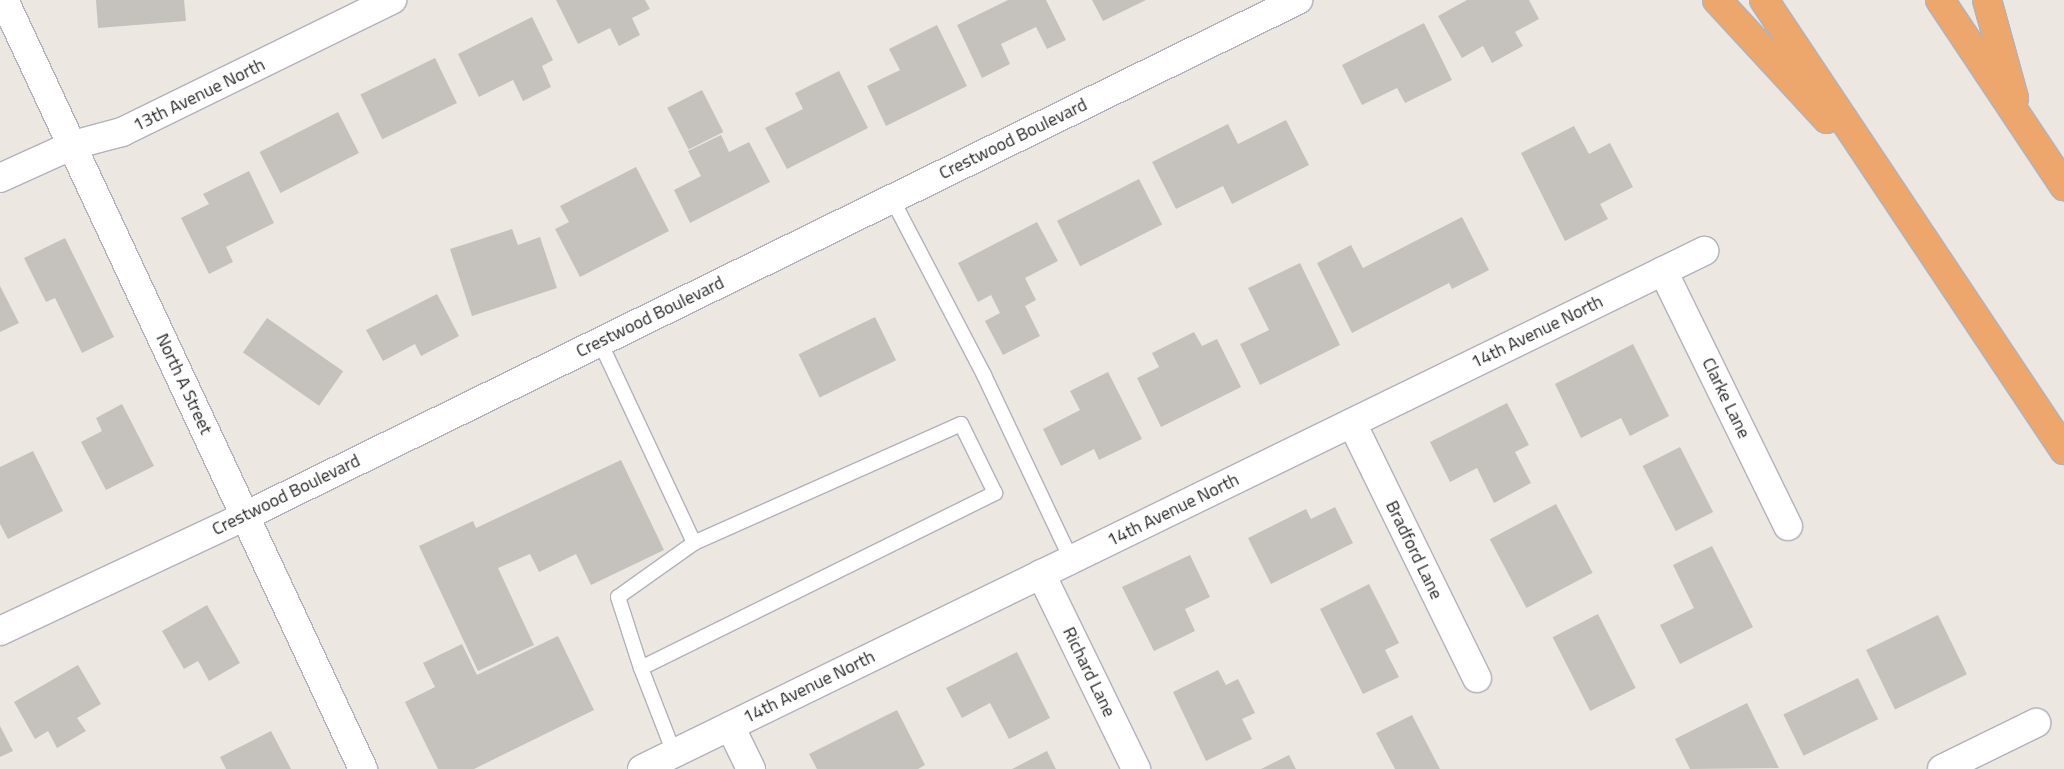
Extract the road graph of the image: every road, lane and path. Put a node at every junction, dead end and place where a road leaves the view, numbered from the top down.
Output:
1 (4, 0) edge
2 (392, 0) edge
3 (1298, 0) edge
4 (1717, 0) edge
5 (1764, 0) edge
6 (1940, 0) edge
7 (1987, 0) edge
8 (2020, 121) junction
9 (73, 145) junction
10 (0, 178) edge
11 (1884, 181) junction
12 (2064, 186) edge
13 (892, 199) junction
14 (1704, 251) dead end
15 (1663, 271) junction
16 (600, 342) junction
17 (1352, 422) junction
18 (2064, 450) edge
19 (245, 516) junction
20 (1788, 526) dead end
21 (694, 543) junction
22 (1072, 559) junction
23 (1041, 574) junction
24 (0, 631) edge
25 (641, 668) junction
26 (1477, 678) dead end
27 (2036, 723) dead end
28 (730, 726) junction
29 (674, 753) junction
30 (362, 769) edge
31 (642, 769) edge
32 (751, 769) edge
33 (1136, 769) edge
34 (1942, 769) edge

1 - 9 street, North A Street
2 - 9 street, 13th Avenue North
3 - 13 street, Crestwood Boulevard
4 - 11 highway
5 - 11 highway
6 - 8 highway
7 - 8 highway
8 - 12 highway
9 - 10 street, 13th Avenue North
9 - 19 street, North A Street
11 - 18 highway
13 - 16 street, Crestwood Boulevard
13 - 22 lane
14 - 15 street, 14th Avenue North
15 - 17 street, 14th Avenue North
15 - 20 street, Clarke Lane
16 - 19 street, Crestwood Boulevard
16 - 21 lane
17 - 22 street, 14th Avenue North
17 - 26 street, Bradford Lane
19 - 24 street, Crestwood Boulevard
19 - 30 street, North A Street
21 - 25 lane
21 - 25 lane
22 - 23 street, 14th Avenue North
23 - 28 street, 14th Avenue North
23 - 33 street, Richard Lane
25 - 29 lane
27 - 34 street
28 - 29 street, 14th Avenue North
28 - 32 street
29 - 31 street, 14th Avenue North

